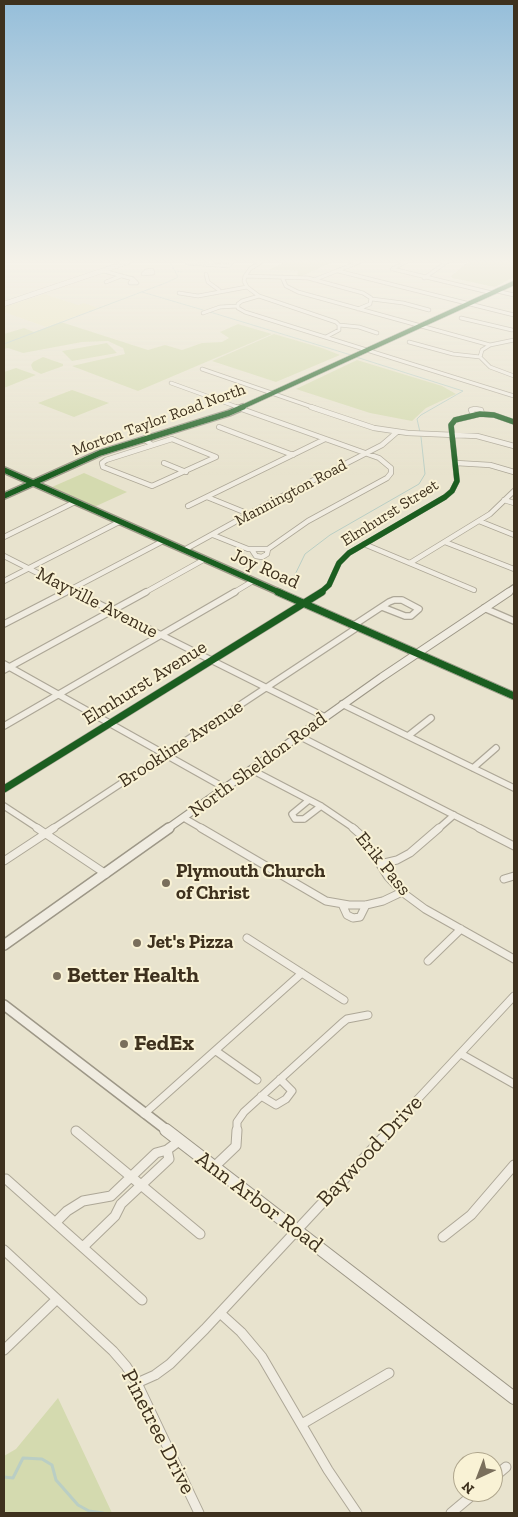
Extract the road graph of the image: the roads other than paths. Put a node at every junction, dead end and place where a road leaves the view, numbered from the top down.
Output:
1 (312, 333) edge
2 (334, 333) edge
3 (403, 333) edge
4 (447, 333) edge
5 (326, 337) junction
6 (514, 340) edge
7 (410, 342) dead end
8 (490, 345) junction
9 (367, 349) junction
10 (480, 356) junction
11 (202, 369) dead end
12 (514, 376) edge
13 (170, 383) dead end
14 (272, 393) junction
15 (514, 396) edge
16 (240, 408) junction
17 (514, 422) edge
18 (219, 427) dead end
19 (397, 432) junction
20 (453, 435) junction
21 (147, 438) junction
22 (325, 439) junction
23 (155, 444) junction
24 (514, 446) edge
25 (365, 454) junction
26 (294, 455) junction
27 (164, 462) dead end
28 (456, 463) junction
29 (4, 470) edge
30 (186, 472) junction
31 (514, 472) edge
32 (32, 483) junction
33 (514, 491) edge
34 (4, 496) edge
35 (207, 497) junction
36 (504, 500) junction
37 (75, 502) junction
38 (514, 503) edge
39 (188, 506) dead end
40 (249, 514) junction
41 (479, 521) junction
42 (120, 522) junction
43 (213, 534) junction
44 (514, 535) edge
45 (4, 537) edge
46 (163, 541) junction
47 (445, 542) junction
48 (364, 544) junction
49 (184, 550) junction
50 (4, 556) edge
51 (205, 560) junction
52 (410, 563) junction
53 (29, 568) junction
54 (514, 569) edge
55 (4, 581) edge
56 (253, 581) junction
57 (514, 588) edge
58 (71, 589) junction
59 (474, 590) dead end
60 (303, 604) junction
61 (382, 607) junction
62 (484, 608) junction
63 (113, 610) junction
64 (514, 621) edge
65 (4, 624) edge
66 (356, 626) junction
67 (161, 635) junction
68 (417, 653) junction
69 (213, 660) junction
70 (5, 667) edge
71 (266, 687) junction
72 (58, 695) junction
73 (514, 696) edge
74 (342, 704) junction
75 (325, 717) junction
76 (431, 718) dead end
77 (109, 724) junction
78 (4, 726) edge
79 (299, 736) junction
80 (408, 736) junction
81 (496, 748) dead end
82 (164, 755) junction
83 (474, 768) junction
84 (252, 770) junction
85 (225, 788) junction
86 (514, 788) edge
87 (4, 789) edge
88 (309, 800) junction
89 (4, 806) edge
90 (322, 806) junction
91 (454, 816) junction
92 (184, 818) junction
93 (46, 833) junction
94 (514, 846) edge
95 (4, 861) edge
96 (380, 864) junction
97 (106, 874) junction
98 (514, 876) edge
99 (504, 880) dead end
100 (402, 892) junction
101 (342, 904) junction
102 (366, 905) junction
103 (461, 929) junction
104 (247, 938) dead end
105 (4, 945) edge
106 (514, 959) edge
107 (428, 961) dead end
108 (302, 973) junction
109 (514, 996) edge
110 (344, 1000) dead end
111 (4, 1006) edge
112 (368, 1015) dead end
113 (216, 1051) junction
114 (461, 1054) junction
115 (280, 1079) junction
116 (257, 1080) dead end
117 (514, 1084) edge
118 (261, 1096) junction
119 (144, 1114) junction
120 (76, 1131) dead end
121 (179, 1141) junction
122 (167, 1150) junction
123 (514, 1165) edge
124 (214, 1168) junction
125 (132, 1177) junction
126 (6, 1179) dead end
127 (142, 1185) junction
128 (111, 1196) junction
129 (121, 1204) junction
130 (56, 1222) junction
131 (296, 1231) junction
132 (200, 1234) dead end
133 (442, 1237) dead end
134 (83, 1247) junction
135 (4, 1250) edge
136 (57, 1299) junction
137 (142, 1300) dead end
138 (220, 1313) junction
139 (4, 1350) edge
140 (389, 1373) dead end
141 (137, 1383) junction
142 (514, 1398) edge
143 (302, 1424) junction
144 (506, 1468) dead end
145 (503, 1470) edge
146 (464, 1502) edge
147 (199, 1513) edge
148 (357, 1513) edge
149 (451, 1513) edge

1 - 5 street
2 - 5 street
3 - 9 street, Morton Taylor Road North
4 - 8 street
5 - 9 street
6 - 8 street
7 - 10 street
8 - 10 street
9 - 14 street, Morton Taylor Road North
9 - 15 street
10 - 12 street
11 - 14 street
13 - 16 street
14 - 16 street, Morton Taylor Road North
14 - 19 street
16 - 21 street, Morton Taylor Road North
16 - 22 street
17 - 20 street
18 - 26 street
19 - 20 street
19 - 25 street, Mannington Road
20 - 24 street
20 - 28 street, Elmhurst Street
21 - 23 street
21 - 32 street, Morton Taylor Road North
22 - 25 street
22 - 26 street
23 - 30 street
23 - 30 street
25 - 40 street, Mannington Road
25 - 43 street
26 - 35 street
27 - 30 street
28 - 31 street
28 - 48 street, Elmhurst Street
29 - 32 street, Joy Road
32 - 34 street, Morton Taylor Road North
32 - 37 street, Joy Road
33 - 36 street
35 - 39 street
35 - 40 street
36 - 38 street
36 - 41 street
37 - 42 street, Joy Road
37 - 45 street
40 - 43 street, Mannington Road
41 - 44 street
41 - 47 street
42 - 46 street, Joy Road
42 - 53 street
43 - 49 street, Mannington Road
46 - 49 street, Joy Road
46 - 58 street
47 - 52 street
47 - 54 street
48 - 52 street
48 - 60 street, Elmhurst Street
49 - 51 street, Joy Road
50 - 53 street, Mayville Avenue
51 - 56 street, Joy Road
51 - 63 street
52 - 59 street
53 - 55 street
53 - 58 street, Mayville Avenue
56 - 60 street, Joy Road
56 - 67 street
57 - 62 street, North Sheldon Road
58 - 63 street, Mayville Avenue
58 - 65 street
60 - 66 street, Joy Road
60 - 69 street, Elmhurst Avenue
61 - 61 street
61 - 66 street, Brookline Avenue
62 - 64 street
62 - 68 street, North Sheldon Road
63 - 67 street, Mayville Avenue
63 - 70 street
66 - 68 street, Joy Road
66 - 71 street, Brookline Avenue
67 - 69 street, Mayville Avenue
67 - 72 street
68 - 73 street, Joy Road
68 - 74 street, North Sheldon Road
69 - 71 street, Mayville Avenue
69 - 77 street, Elmhurst Avenue
70 - 72 street
71 - 75 street, Mayville Avenue
71 - 82 street, Brookline Avenue
72 - 77 street
72 - 78 street
74 - 75 street, North Sheldon Road
74 - 80 street
75 - 79 street, North Sheldon Road
76 - 80 street
77 - 82 street
77 - 87 street, Elmhurst Avenue
79 - 84 street, North Sheldon Road
79 - 91 street
80 - 83 street
81 - 83 street
82 - 85 street
82 - 93 street, Brookline Avenue
83 - 86 street
84 - 85 street, North Sheldon Road
84 - 88 street, Erik Pass
85 - 92 street, North Sheldon Road
88 - 90 street, Erik Pass
88 - 90 street
89 - 93 street
90 - 96 street, Erik Pass
91 - 94 street
91 - 96 street
92 - 97 street, North Sheldon Road
92 - 101 street
93 - 95 street, Brookline Avenue
93 - 97 street
96 - 100 street, Erik Pass
97 - 105 street, North Sheldon Road
98 - 99 street
100 - 102 street
100 - 103 street, Erik Pass
101 - 102 street
101 - 102 street
103 - 106 street, Erik Pass
103 - 107 street
104 - 108 street
108 - 110 street
108 - 113 street
109 - 114 street, Baywood Drive
111 - 119 street, Ann Arbor Road
112 - 115 street
113 - 116 street
113 - 119 street
114 - 117 street
114 - 131 street, Baywood Drive
115 - 118 street
115 - 118 street
118 - 124 street
119 - 121 street, Ann Arbor Road
120 - 125 street
121 - 122 street
121 - 124 street, Ann Arbor Road
122 - 125 street
122 - 127 street
123 - 133 street
124 - 131 street, Ann Arbor Road
125 - 127 street
125 - 128 street
126 - 130 street
127 - 129 street
127 - 132 street
128 - 129 street
128 - 130 street
129 - 134 street
130 - 134 street
131 - 138 street, Baywood Drive
131 - 142 street, Ann Arbor Road
134 - 137 street
135 - 136 street, Pinetree Drive
136 - 139 street
136 - 141 street, Pinetree Drive
138 - 141 street, Baywood Drive
138 - 143 street
140 - 143 street
141 - 147 street, Pinetree Drive
143 - 148 street
144 - 145 street
146 - 149 street

